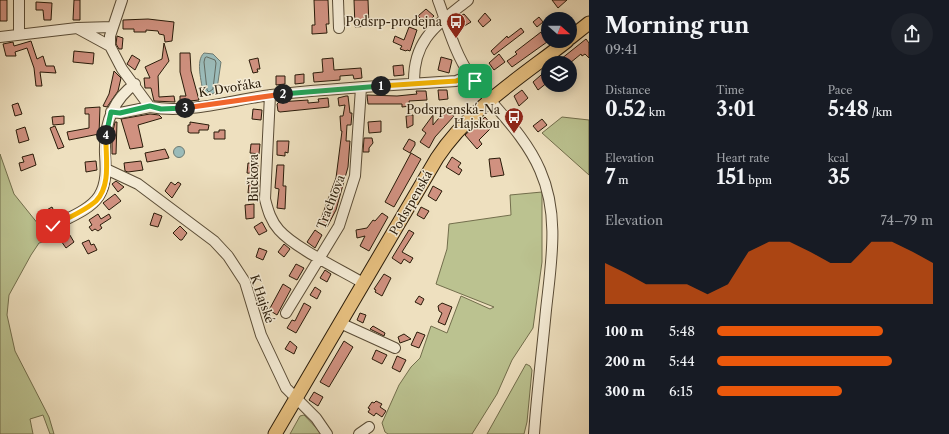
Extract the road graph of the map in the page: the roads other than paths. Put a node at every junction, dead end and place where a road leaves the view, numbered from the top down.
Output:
1 (19, 0) edge
2 (122, 0) edge
3 (338, 0) edge
4 (438, 0) edge
5 (468, 0) edge
6 (445, 18) junction
7 (589, 23) edge
8 (113, 26) junction
9 (77, 28) junction
10 (339, 28) dead end
11 (577, 32) edge
12 (19, 34) junction
13 (0, 37) edge
14 (110, 46) junction
15 (558, 48) edge
16 (470, 75) junction
17 (414, 83) junction
18 (135, 84) junction
19 (361, 88) junction
20 (270, 95) junction
21 (491, 100) junction
22 (150, 106) junction
23 (111, 112) junction
24 (106, 169) junction
25 (53, 226) dead end
26 (320, 258) junction
27 (363, 283) junction
28 (286, 313) dead end
29 (340, 323) junction
30 (395, 348) dead end
31 (295, 399) junction
32 (369, 427) dead end
33 (275, 434) edge
34 (327, 434) edge
35 (359, 434) edge
36 (534, 434) edge

1 - 12 street
2 - 8 street
3 - 10 street
4 - 6 street
5 - 6 street
6 - 16 street
6 - 17 street
7 - 11 main road
8 - 9 street
8 - 14 street
9 - 12 street
9 - 14 street
12 - 13 street
14 - 18 street
15 - 21 main road, Podsrpenská
16 - 17 street, K. Dvořáka
16 - 21 street
17 - 19 street, K. Dvořáka
18 - 22 street
18 - 23 street
19 - 20 street, K. Dvořáka
19 - 26 street, Trachtova
20 - 22 street, K. Dvořáka
20 - 26 street, Bučkova
21 - 27 main road, Podsrpenská
21 - 36 street
22 - 23 street
23 - 24 street
24 - 25 street
24 - 31 street, K Hajské
26 - 27 street, Bučkova
26 - 28 street, Trachtova
27 - 29 main road, Podsrpenská
29 - 30 street
29 - 31 main road, Podsrpenská
31 - 33 main road, Podsrpenská
31 - 34 street, K Hajské
32 - 35 street

